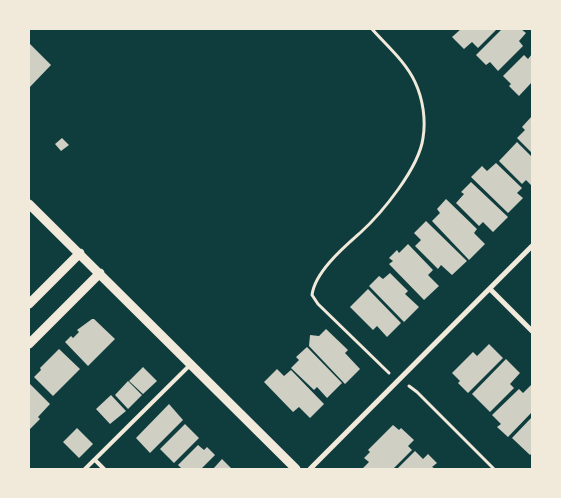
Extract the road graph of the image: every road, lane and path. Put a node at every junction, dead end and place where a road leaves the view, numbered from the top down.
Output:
1 (372, 29) edge
2 (29, 204) edge
3 (532, 246) edge
4 (80, 253) junction
5 (100, 273) junction
6 (490, 289) junction
7 (29, 304) edge
8 (532, 331) edge
9 (29, 344) edge
10 (191, 364) junction
11 (400, 380) junction
12 (95, 460) junction
13 (85, 469) edge
14 (104, 469) edge
15 (296, 469) edge
16 (310, 469) edge
17 (494, 469) edge

1 - 11 path
2 - 4 street
3 - 6 street
4 - 5 street
4 - 7 street
5 - 9 street
5 - 10 street
6 - 8 street
6 - 11 street
10 - 12 lane
10 - 15 street
11 - 16 street
11 - 17 path
12 - 13 lane
12 - 14 lane

